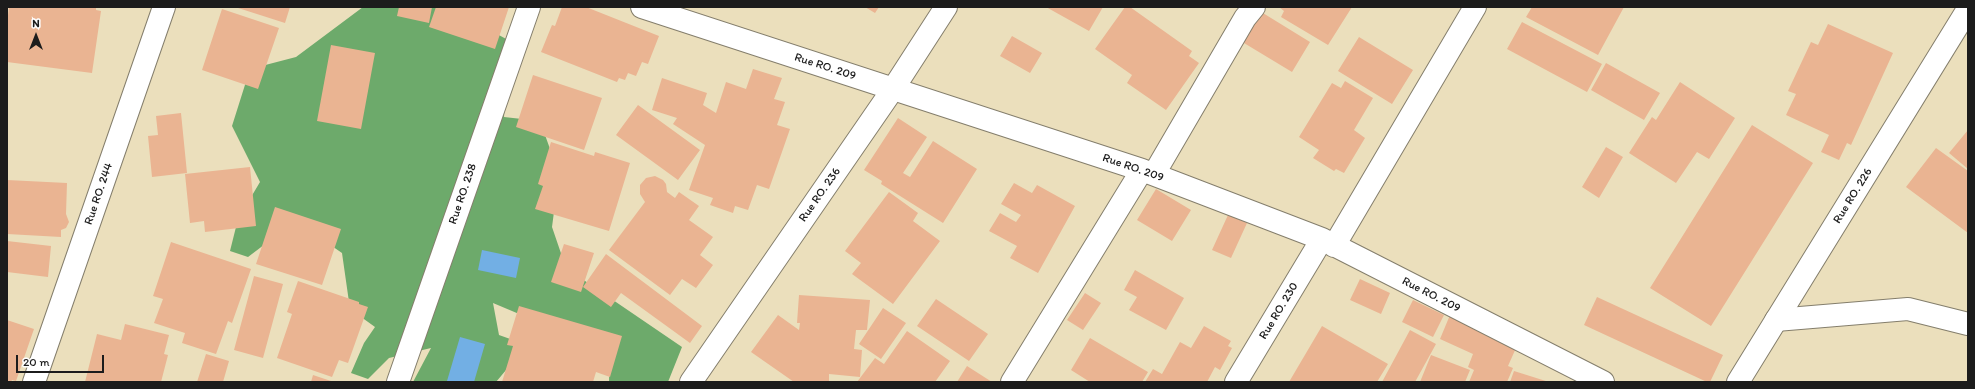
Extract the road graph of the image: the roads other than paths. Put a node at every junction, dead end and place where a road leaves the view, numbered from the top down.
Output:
1 (164, 7) edge
2 (529, 7) edge
3 (642, 7) edge
4 (946, 7) edge
5 (1254, 7) edge
6 (1475, 7) edge
7 (1968, 9) edge
8 (893, 89) junction
9 (1148, 172) junction
10 (1328, 243) junction
11 (1776, 320) junction
12 (1968, 324) edge
13 (34, 382) edge
14 (398, 382) edge
15 (691, 382) edge
16 (1012, 382) edge
17 (1236, 382) edge
18 (1603, 382) edge
19 (1738, 382) edge

1 - 13 street, Rue RO. 244
2 - 14 street, Rue RO. 238
3 - 8 street, Rue RO. 209
4 - 8 street, Rue RO. 236
5 - 9 street
6 - 10 street, Rue RO. 230
7 - 11 street, Rue RO. 226
8 - 9 street, Rue RO. 209
8 - 15 street, Rue RO. 236
9 - 10 street, Rue RO. 209
9 - 16 street
10 - 17 street, Rue RO. 230
10 - 18 street, Rue RO. 209
11 - 12 street
11 - 19 street, Rue RO. 226

